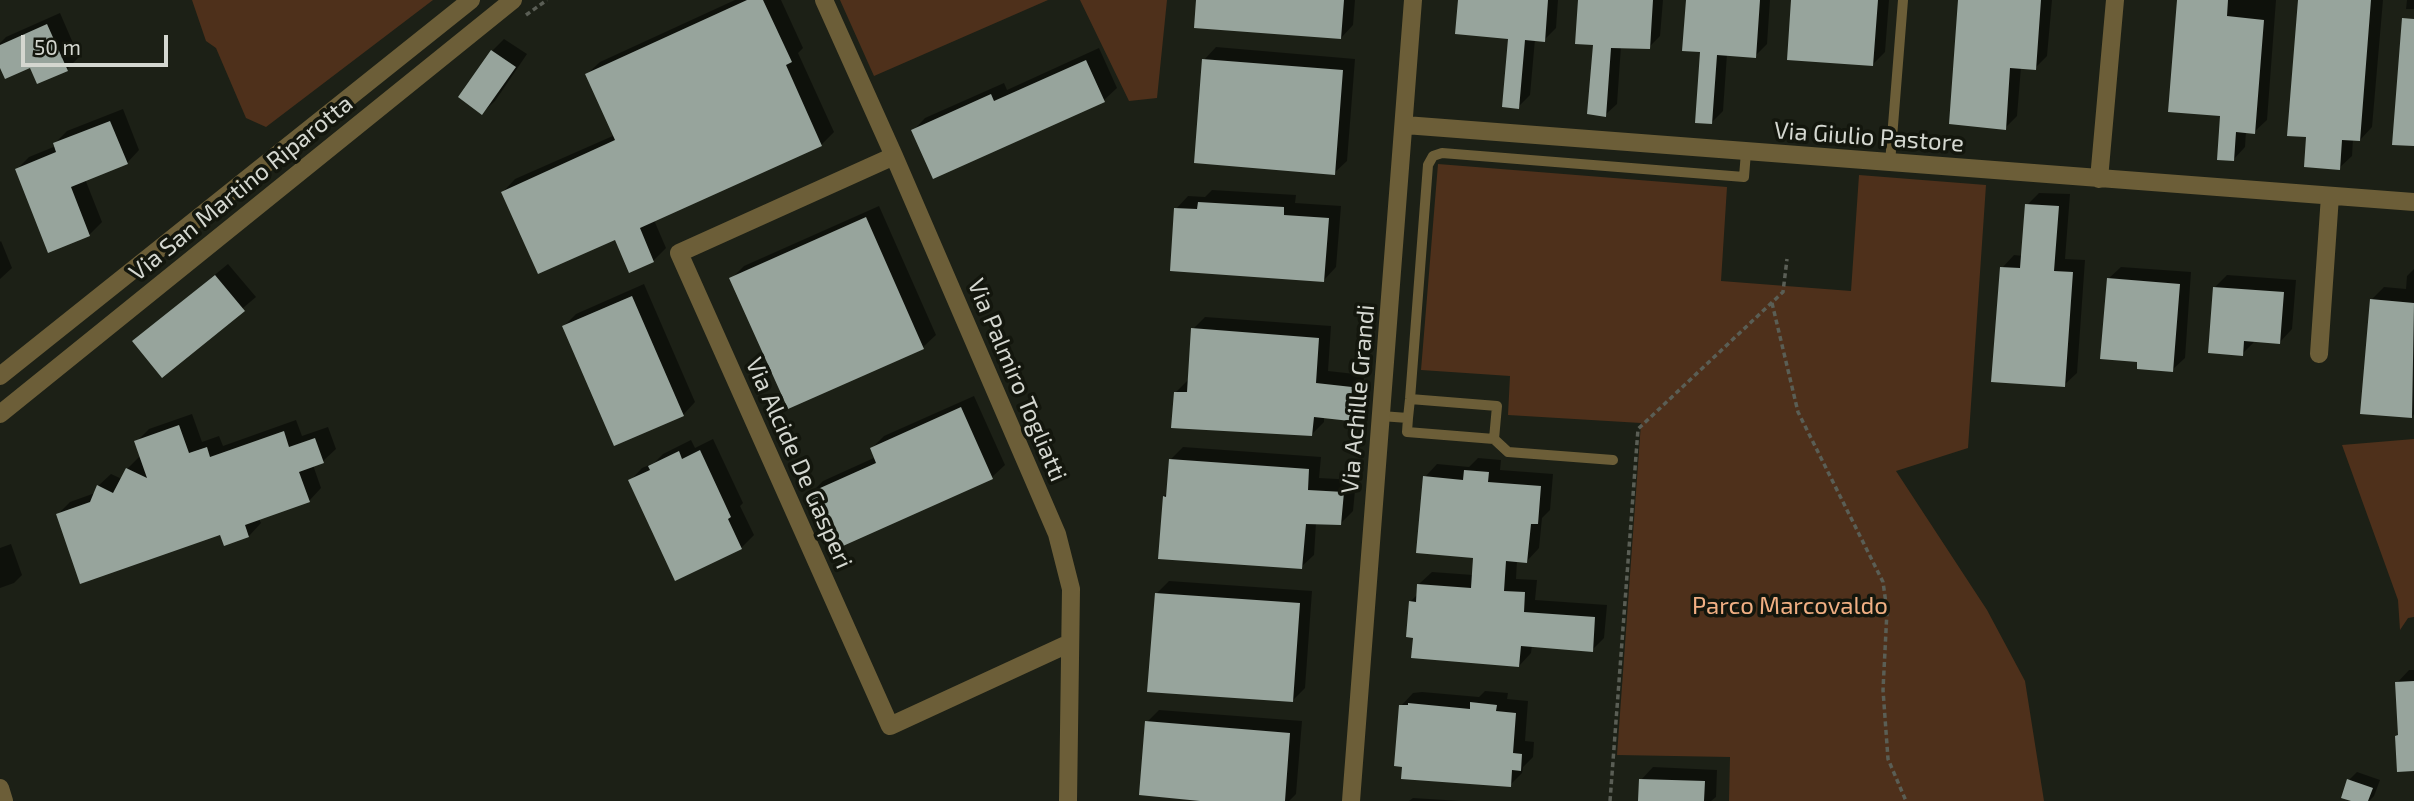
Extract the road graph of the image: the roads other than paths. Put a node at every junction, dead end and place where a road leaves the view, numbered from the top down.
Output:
1 (471, 0) edge
2 (824, 0) edge
3 (1413, 0) edge
4 (1903, 0) edge
5 (2115, 0) edge
6 (516, 3) edge
7 (1405, 125) junction
8 (1746, 152) junction
9 (894, 156) junction
10 (1890, 163) junction
11 (2099, 179) junction
12 (2330, 196) junction
13 (2414, 202) edge
14 (2319, 354) dead end
15 (0, 376) edge
16 (1409, 399) junction
17 (0, 414) edge
18 (1381, 416) junction
19 (1408, 418) junction
20 (1494, 439) junction
21 (1613, 460) dead end
22 (1070, 643) junction
23 (0, 788) edge
24 (4, 801) edge
25 (1068, 801) edge
26 (1351, 801) edge

1 - 15 street, Via San Martino Riparotta
2 - 9 street, Via Palmiro Togliatti
3 - 7 street, Via Achille Grandi
4 - 10 lane
5 - 11 street
6 - 17 street, Via San Martino Riparotta
7 - 8 street, Via Giulio Pastore
7 - 18 street, Via Achille Grandi
8 - 10 street, Via Giulio Pastore
8 - 16 lane
9 - 22 street, Via Palmiro Togliatti
9 - 22 street, Via Alcide De Gasperi
10 - 11 street, Via Giulio Pastore
11 - 12 street, Via Giulio Pastore
12 - 13 street, Via Giulio Pastore
12 - 14 street
16 - 19 lane
16 - 20 lane
18 - 19 lane
18 - 26 street, Via Achille Grandi
19 - 20 lane
20 - 21 lane
22 - 25 street, Via Palmiro Togliatti
23 - 24 street

